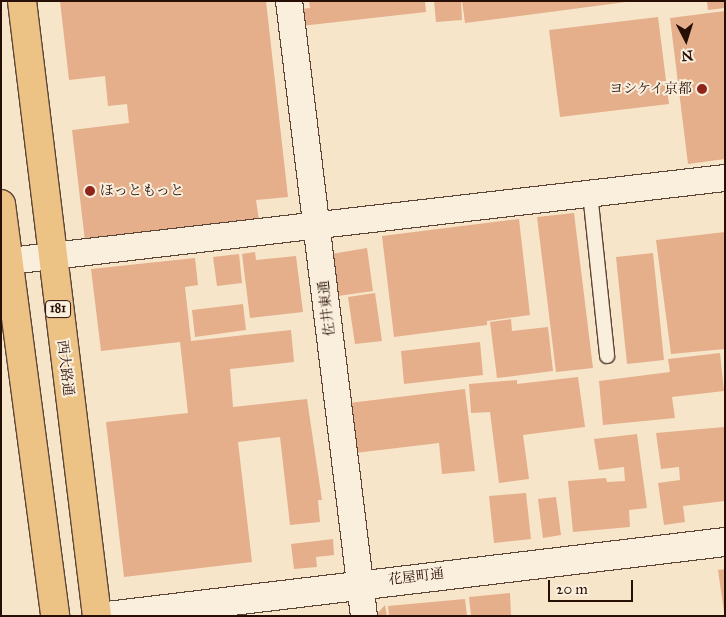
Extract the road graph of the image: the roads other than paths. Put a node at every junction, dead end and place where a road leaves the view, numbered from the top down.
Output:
1 (22, 1) edge
2 (289, 1) edge
3 (725, 178) edge
4 (590, 193) junction
5 (1, 204) edge
6 (317, 225) junction
7 (51, 256) junction
8 (5, 262) edge
9 (607, 356) dead end
10 (725, 542) edge
11 (360, 584) junction
12 (55, 616) edge
13 (97, 616) edge
14 (107, 616) edge
15 (364, 616) edge

1 - 7 main road, 西大路通 / 181
2 - 6 street, 佐井東通
3 - 4 street
4 - 6 street
4 - 9 lane
5 - 8 main road
6 - 7 street
6 - 11 street, 佐井東通
7 - 8 street
7 - 13 main road, 西大路通 / 181
8 - 12 main road
10 - 11 street, 花屋町通
11 - 14 street, 花屋町通
11 - 15 street, 佐井東通

